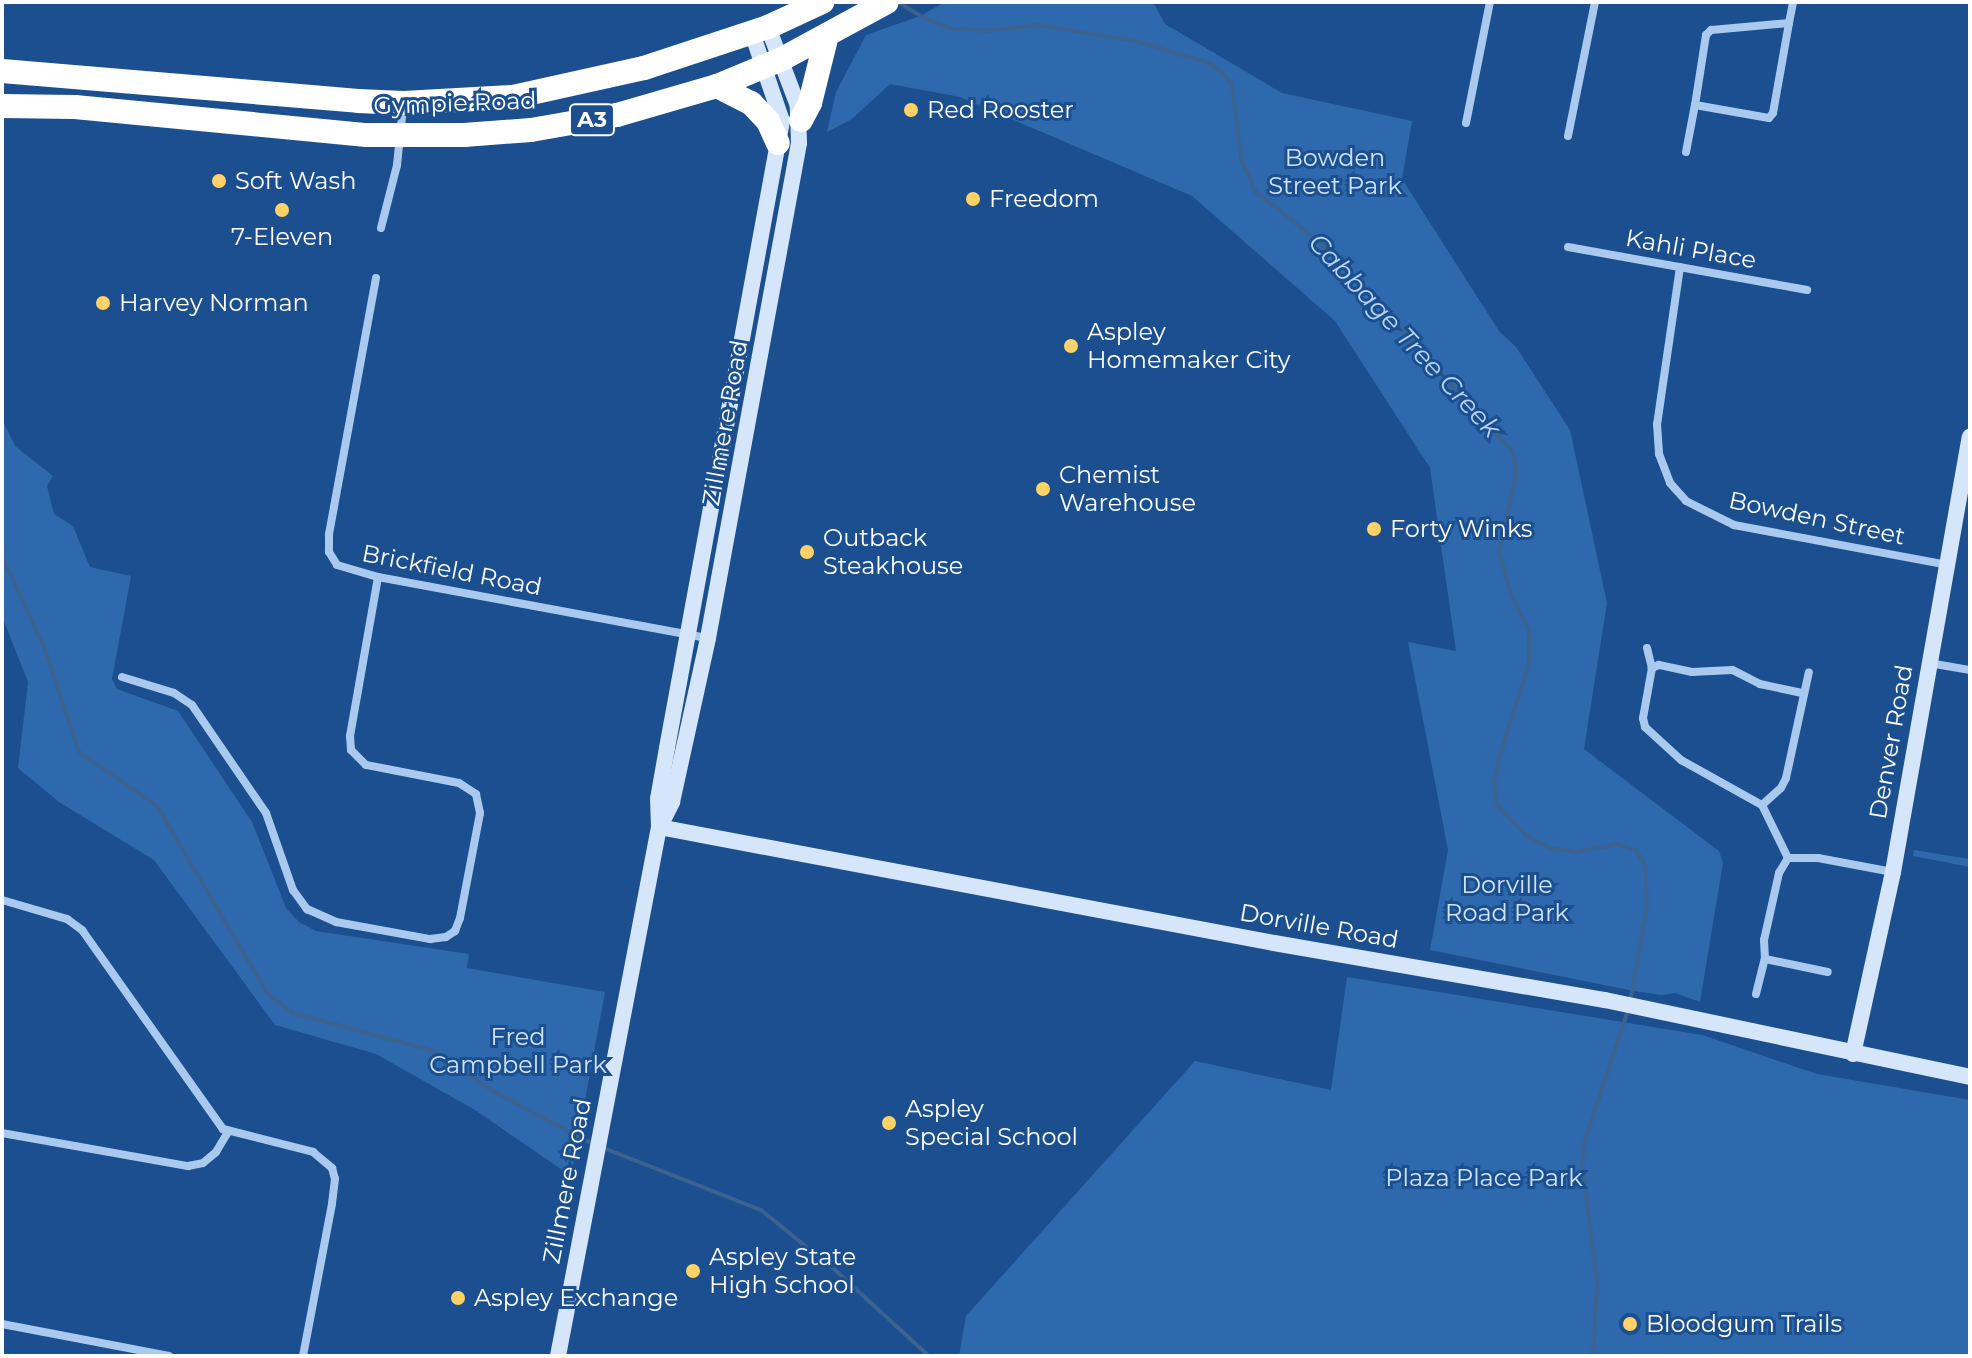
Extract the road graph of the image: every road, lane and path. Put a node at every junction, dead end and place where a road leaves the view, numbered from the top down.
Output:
1 (822, 2) edge
2 (887, 2) edge
3 (1490, 2) edge
4 (1595, 2) edge
5 (1793, 2) edge
6 (1789, 23) junction
7 (760, 30) junction
8 (827, 35) junction
9 (773, 64) junction
10 (2, 71) edge
11 (717, 86) junction
12 (404, 103) junction
13 (1695, 105) junction
14 (2, 106) edge
15 (801, 120) junction
16 (1466, 123) dead end
17 (399, 136) junction
18 (1568, 136) dead end
19 (778, 143) junction
20 (1686, 152) dead end
21 (381, 228) dead end
22 (1568, 247) dead end
23 (1680, 267) junction
24 (376, 278) dead end
25 (1807, 290) dead end
26 (1970, 437) edge
27 (1947, 565) junction
28 (378, 577) junction
29 (688, 634) junction
30 (708, 638) junction
31 (1647, 648) dead end
32 (1929, 663) junction
33 (1652, 668) junction
34 (1970, 670) edge
35 (1809, 672) dead end
36 (122, 677) dead end
37 (1802, 693) junction
38 (1762, 805) junction
39 (659, 827) junction
40 (1788, 858) junction
41 (1893, 872) junction
42 (2, 900) edge
43 (1765, 959) junction
44 (1828, 972) dead end
45 (1756, 994) dead end
46 (1853, 1054) junction
47 (1970, 1077) edge
48 (228, 1132) junction
49 (2, 1133) edge
50 (2, 1324) edge
51 (169, 1356) edge
52 (303, 1356) edge
53 (558, 1356) edge

1 - 7 highway, Gympie Road / A3
2 - 8 highway, Gympie Road / A3
3 - 16 street
4 - 18 street
5 - 6 street
6 - 13 street
6 - 13 street
7 - 9 main road, Zillmere Road
7 - 12 highway, Gympie Road / A3
8 - 9 highway, Gympie Road / A3
8 - 15 highway
9 - 11 highway, Gympie Road / A3
9 - 15 main road, Zillmere Road
9 - 19 main road, Zillmere Road
10 - 12 highway, Gympie Road / A3
11 - 17 highway, Gympie Road / A3
11 - 19 highway
12 - 17 street
13 - 20 street
14 - 17 highway, Gympie Road / A3
15 - 30 main road, Zillmere Road
17 - 21 street
19 - 29 main road, Zillmere Road
22 - 23 street, Kahli Place
23 - 25 street, Kahli Place
23 - 27 street, Bowden Street
24 - 28 street, Brickfield Road
26 - 27 main road, Denver Road
27 - 32 main road, Denver Road
28 - 29 street, Brickfield Road
28 - 36 street
29 - 30 street, Brickfield Road
29 - 39 main road, Zillmere Road
30 - 39 main road, Zillmere Road
31 - 33 street
32 - 34 street
32 - 41 main road, Denver Road
33 - 37 street
33 - 38 street
35 - 37 street
37 - 38 street
38 - 40 street
39 - 46 main road, Dorville Road
39 - 53 main road, Zillmere Road
40 - 41 street
40 - 43 street
41 - 46 main road, Denver Road
42 - 48 street
43 - 44 street
43 - 45 street
46 - 47 main road, Dorville Road
48 - 49 street
48 - 52 street
50 - 51 street

